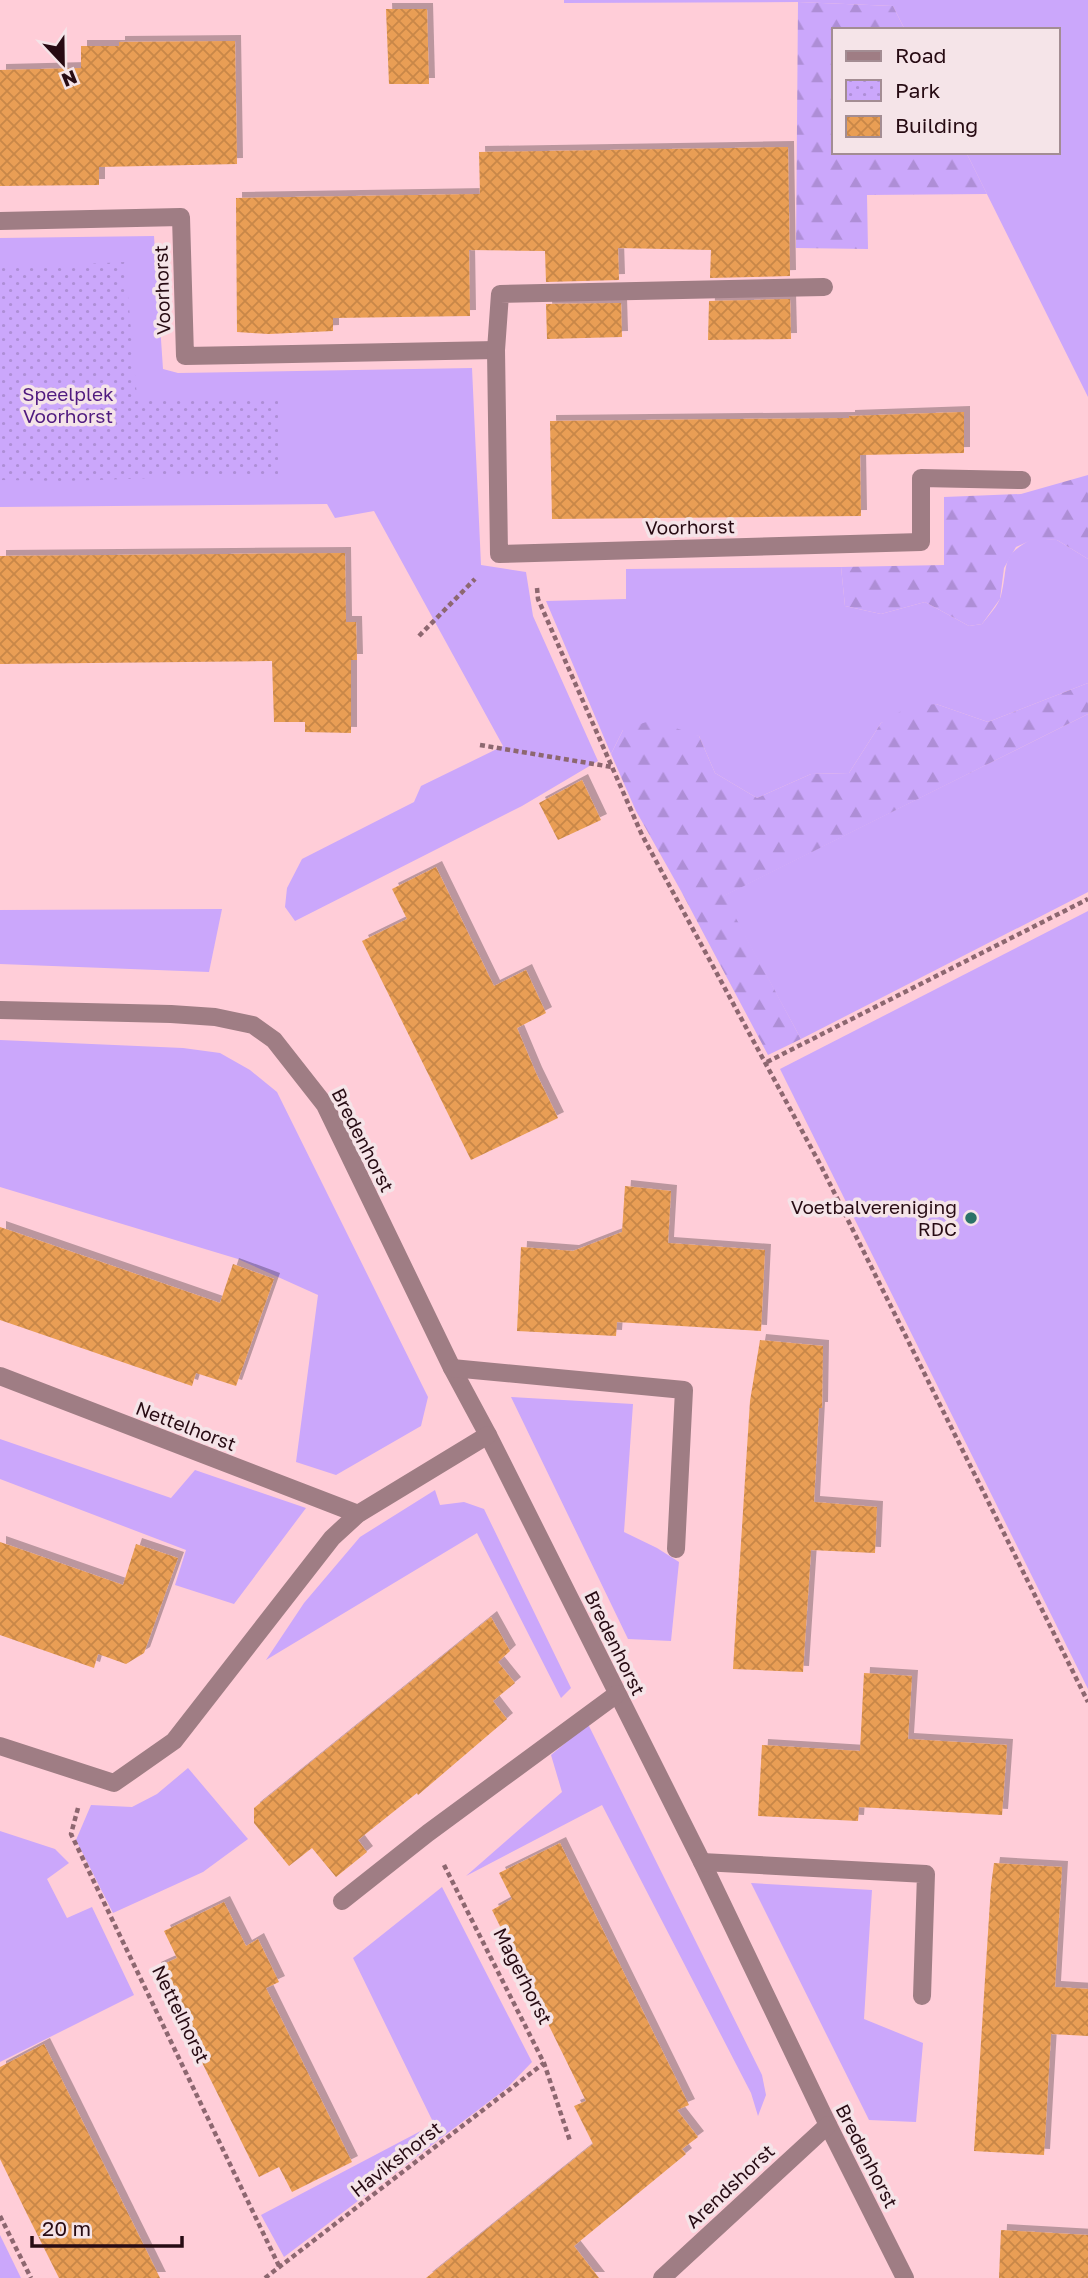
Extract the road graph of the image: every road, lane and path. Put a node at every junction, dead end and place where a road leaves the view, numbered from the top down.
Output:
1 (0, 221) edge
2 (824, 287) dead end
3 (496, 350) junction
4 (1022, 480) dead end
5 (534, 552) junction
6 (499, 554) junction
7 (419, 636) dead end
8 (480, 745) dead end
9 (612, 767) junction
10 (1088, 899) edge
11 (0, 1010) edge
12 (766, 1062) junction
13 (452, 1368) junction
14 (0, 1376) edge
15 (488, 1434) junction
16 (358, 1514) junction
17 (676, 1549) dead end
18 (617, 1693) junction
19 (1088, 1702) edge
20 (0, 1746) edge
21 (88, 1776) junction
22 (428, 1833) junction
23 (702, 1862) junction
24 (342, 1901) dead end
25 (922, 1996) dead end
26 (544, 2063) junction
27 (828, 2125) junction
28 (570, 2141) dead end
29 (0, 2216) edge
30 (279, 2266) junction
31 (31, 2278) edge
32 (265, 2278) edge
33 (662, 2278) edge
34 (905, 2278) edge

1 - 3 street, Voorhorst
2 - 3 street
3 - 6 street
4 - 5 street, Voorhorst
5 - 6 street, Voorhorst
5 - 9 path
6 - 7 path
8 - 9 path
9 - 12 path
10 - 12 path
11 - 13 street, Bredenhorst
12 - 19 path
13 - 15 street, Bredenhorst
13 - 17 street
14 - 16 street, Nettelhorst
15 - 16 street
15 - 18 street, Bredenhorst
16 - 21 street
18 - 22 street
18 - 23 street, Bredenhorst
20 - 21 street
21 - 30 path, Nettelhorst
22 - 24 street
22 - 26 path, Magerhorst
23 - 25 street
23 - 27 street, Bredenhorst
26 - 28 path, Magerhorst
26 - 30 path, Havikshorst
27 - 33 street, Arendshorst
27 - 34 street, Bredenhorst
29 - 31 path
30 - 32 path, Havikshorst

